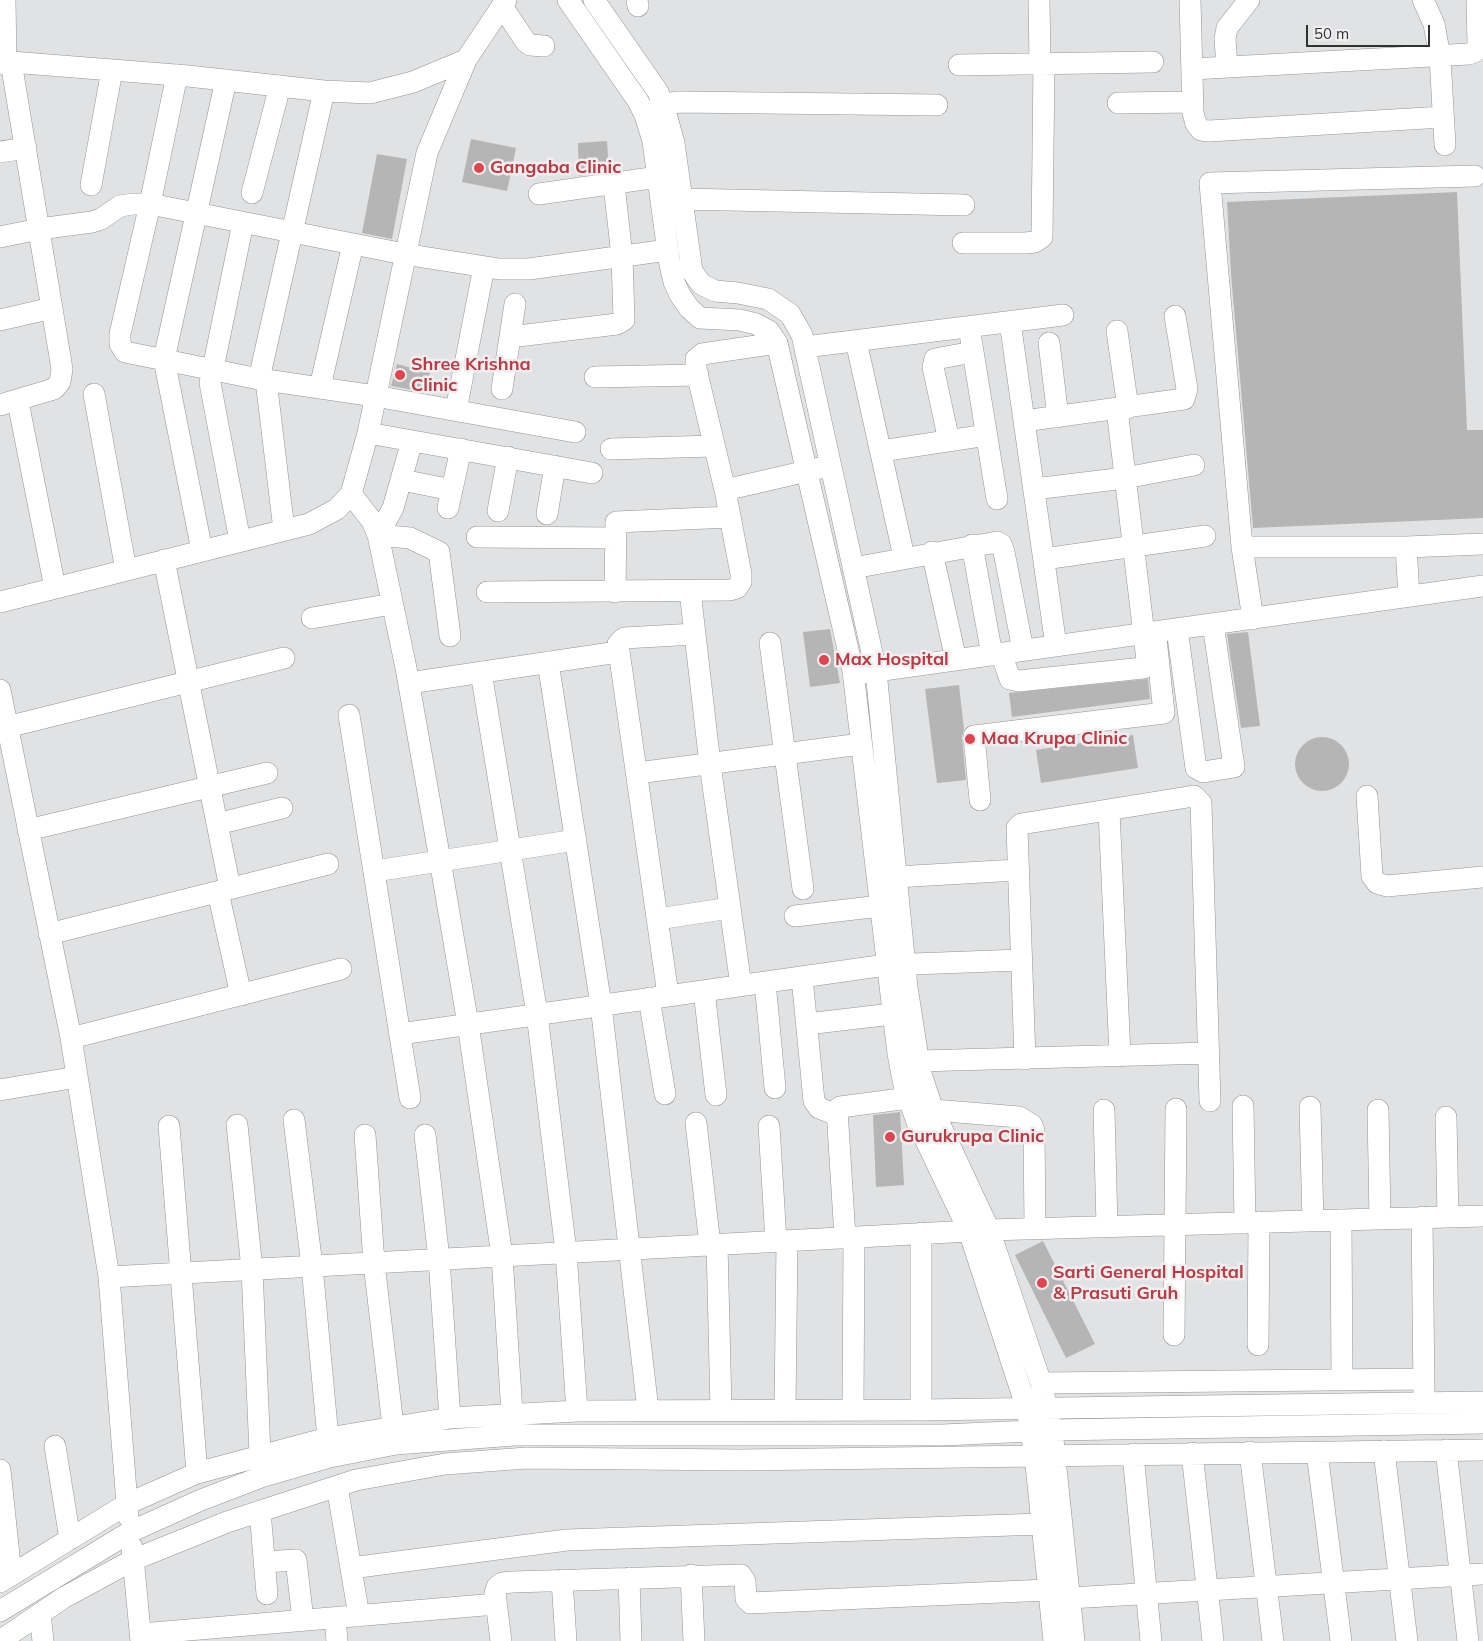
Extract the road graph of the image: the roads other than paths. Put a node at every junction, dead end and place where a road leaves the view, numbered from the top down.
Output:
1 (5, 0) edge
2 (568, 0) edge
3 (594, 0) edge
4 (1039, 0) edge
5 (1190, 0) edge
6 (1249, 0) edge
7 (1423, 0) edge
8 (504, 3) edge
9 (1479, 9) edge
10 (544, 46) dead end
11 (1440, 57) junction
12 (466, 60) junction
13 (1154, 62) dead end
14 (6, 63) edge
15 (1046, 63) junction
16 (959, 65) dead end
17 (1227, 67) junction
18 (1192, 69) junction
19 (112, 70) junction
20 (177, 75) junction
21 (226, 80) junction
22 (280, 86) junction
23 (324, 91) junction
24 (1193, 102) junction
25 (1118, 103) dead end
26 (937, 105) dead end
27 (654, 111) junction
28 (1443, 117) junction
29 (1445, 146) dead end
30 (26, 148) junction
31 (0, 152) edge
32 (1475, 176) dead end
33 (658, 177) junction
34 (91, 185) dead end
35 (614, 185) junction
36 (252, 192) dead end
37 (538, 194) dead end
38 (671, 201) junction
39 (150, 204) junction
40 (964, 205) dead end
41 (197, 213) junction
42 (243, 223) junction
43 (39, 229) junction
44 (294, 232) junction
45 (0, 238) edge
46 (963, 243) dead end
47 (353, 244) junction
48 (668, 250) junction
49 (404, 254) junction
50 (622, 256) junction
51 (484, 267) junction
52 (515, 304) dead end
53 (52, 308) junction
54 (1063, 315) dead end
55 (1175, 316) dead end
56 (0, 320) edge
57 (1010, 322) junction
58 (968, 327) junction
59 (1117, 331) dead end
60 (510, 337) junction
61 (856, 341) junction
62 (777, 343) junction
63 (1049, 343) dead end
64 (805, 347) junction
65 (973, 352) junction
66 (164, 359) junction
67 (212, 369) junction
68 (698, 375) junction
69 (595, 377) dead end
70 (263, 379) junction
71 (320, 387) junction
72 (502, 389) dead end
73 (94, 394) dead end
74 (375, 396) junction
75 (9, 403) edge
76 (1123, 409) junction
77 (456, 410) junction
78 (1058, 417) junction
79 (1024, 421) junction
80 (575, 432) dead end
81 (368, 433) junction
82 (987, 435) junction
83 (412, 441) junction
84 (949, 441) junction
85 (714, 446) junction
86 (611, 449) dead end
87 (461, 450) junction
88 (881, 451) junction
89 (508, 458) junction
90 (831, 465) junction
91 (1194, 465) dead end
92 (555, 466) junction
93 (807, 472) junction
94 (592, 473) dead end
95 (1125, 478) junction
96 (402, 480) junction
97 (1034, 489) junction
98 (725, 490) junction
99 (351, 494) junction
100 (998, 499) dead end
101 (498, 511) dead end
102 (547, 514) dead end
103 (730, 518) junction
104 (284, 530) junction
105 (378, 535) junction
106 (1205, 536) dead end
107 (477, 537) dead end
108 (616, 538) junction
109 (240, 541) junction
110 (1483, 544) edge
111 (972, 545) junction
112 (1133, 547) junction
113 (1242, 547) junction
114 (1406, 547) junction
115 (202, 551) junction
116 (932, 552) junction
117 (904, 557) junction
118 (1044, 559) junction
119 (164, 560) junction
120 (853, 568) junction
121 (126, 570) junction
122 (1483, 586) edge
123 (55, 588) junction
124 (690, 591) junction
125 (487, 592) dead end
126 (615, 592) junction
127 (1409, 596) junction
128 (0, 602) edge
129 (392, 604) junction
130 (312, 618) dead end
131 (1253, 618) junction
132 (1213, 624) junction
133 (1178, 629) junction
134 (1150, 633) junction
135 (695, 634) junction
136 (450, 636) dead end
137 (770, 643) dead end
138 (1056, 646) junction
139 (1023, 650) junction
140 (618, 652) junction
141 (996, 654) junction
142 (284, 658) dead end
143 (956, 660) junction
144 (548, 662) junction
145 (876, 670) junction
146 (481, 672) junction
147 (853, 674) junction
148 (188, 682) junction
149 (409, 684) junction
150 (0, 690) edge
151 (349, 715) dead end
152 (7, 727) junction
153 (861, 744) junction
154 (785, 754) junction
155 (710, 764) junction
156 (267, 773) dead end
157 (637, 773) junction
158 (209, 787) junction
159 (1367, 796) dead end
160 (980, 800) dead end
161 (282, 808) dead end
162 (1109, 810) junction
163 (217, 824) junction
164 (28, 830) junction
165 (576, 840) junction
166 (510, 851) junction
167 (440, 860) junction
168 (328, 864) dead end
169 (1017, 870) junction
170 (375, 871) junction
171 (896, 877) junction
172 (1483, 877) edge
173 (224, 890) junction
174 (803, 890) dead end
175 (880, 906) junction
176 (730, 908) junction
177 (795, 916) dead end
178 (658, 919) junction
179 (49, 934) junction
180 (1021, 960) junction
181 (896, 965) junction
182 (341, 969) dead end
183 (802, 977) junction
184 (765, 982) junction
185 (741, 986) junction
186 (704, 991) junction
187 (240, 995) junction
188 (659, 997) junction
189 (601, 1005) junction
190 (537, 1014) junction
191 (892, 1014) junction
192 (468, 1024) junction
193 (807, 1024) junction
194 (400, 1034) junction
195 (71, 1038) junction
196 (1209, 1053) junction
197 (1120, 1056) junction
198 (1025, 1059) junction
199 (918, 1061) junction
200 (77, 1077) junction
201 (775, 1088) dead end
202 (0, 1090) edge
203 (665, 1094) dead end
204 (716, 1095) dead end
205 (410, 1098) dead end
206 (1210, 1102) dead end
207 (911, 1103) junction
208 (1243, 1106) dead end
209 (1310, 1107) dead end
210 (1176, 1109) dead end
211 (933, 1110) junction
212 (1104, 1110) dead end
213 (1378, 1110) dead end
214 (837, 1115) junction
215 (1446, 1117) dead end
216 (294, 1120) dead end
217 (696, 1123) dead end
218 (237, 1125) dead end
219 (169, 1126) dead end
220 (769, 1126) dead end
221 (365, 1135) dead end
222 (425, 1135) dead end
223 (1483, 1216) edge
224 (1422, 1217) junction
225 (1448, 1217) junction
226 (1380, 1219) junction
227 (1342, 1220) junction
228 (1313, 1221) junction
229 (1252, 1222) junction
230 (1175, 1224) junction
231 (1107, 1226) junction
232 (1035, 1228) junction
233 (979, 1230) junction
234 (921, 1233) junction
235 (850, 1237) junction
236 (781, 1241) junction
237 (714, 1244) junction
238 (630, 1249) junction
239 (566, 1252) junction
240 (502, 1256) junction
241 (439, 1259) junction
242 (374, 1262) junction
243 (312, 1266) junction
244 (252, 1269) junction
245 (182, 1273) junction
246 (109, 1277) junction
247 (1174, 1335) dead end
248 (1258, 1345) dead end
249 (1424, 1379) junction
250 (1342, 1380) junction
251 (1041, 1383) junction
252 (1483, 1402) edge
253 (1037, 1408) junction
254 (721, 1409) junction
255 (786, 1409) junction
256 (853, 1409) junction
257 (648, 1410) junction
258 (920, 1410) junction
259 (577, 1411) junction
260 (512, 1413) junction
261 (1424, 1414) junction
262 (450, 1418) junction
263 (1483, 1423) edge
264 (393, 1426) junction
265 (1041, 1430) junction
266 (328, 1438) junction
267 (55, 1446) dead end
268 (1446, 1450) junction
269 (1483, 1450) edge
270 (1384, 1451) junction
271 (1250, 1452) junction
272 (1318, 1452) junction
273 (1192, 1453) junction
274 (260, 1454) junction
275 (1132, 1454) junction
276 (1045, 1455) junction
277 (0, 1470) edge
278 (197, 1474) junction
279 (337, 1486) junction
280 (127, 1504) junction
281 (260, 1512) junction
282 (1042, 1524) junction
283 (130, 1532) junction
284 (70, 1539) junction
285 (133, 1560) junction
286 (264, 1562) junction
287 (350, 1568) junction
288 (1483, 1574) edge
289 (691, 1575) junction
290 (1462, 1575) junction
291 (6, 1578) edge
292 (629, 1578) junction
293 (1399, 1578) junction
294 (562, 1580) junction
295 (1334, 1582) junction
296 (1266, 1586) junction
297 (1207, 1589) junction
298 (1048, 1590) junction
299 (1146, 1593) junction
300 (267, 1594) dead end
301 (1070, 1598) junction
302 (496, 1604) junction
303 (0, 1611) edge
304 (40, 1614) junction
305 (358, 1616) junction
306 (335, 1618) junction
307 (303, 1620) junction
308 (141, 1637) edge
309 (0, 1641) edge
310 (43, 1641) edge
311 (338, 1641) edge
312 (501, 1641) edge
313 (566, 1641) edge
314 (630, 1641) edge
315 (694, 1641) edge
316 (1054, 1641) edge
317 (1074, 1641) edge
318 (1150, 1641) edge
319 (1212, 1641) edge
320 (1273, 1641) edge
321 (1341, 1641) edge
322 (1407, 1641) edge
323 (1468, 1641) edge

1 - 14 street
2 - 27 street
3 - 27 street
4 - 15 street
5 - 18 street
6 - 17 street
7 - 11 street
8 - 10 street
8 - 12 street
9 - 11 street
11 - 17 street
11 - 28 street
12 - 23 street
12 - 49 street
13 - 15 street
14 - 19 street
14 - 30 street
15 - 16 street
15 - 46 street
17 - 18 street
18 - 24 street
19 - 20 street
19 - 34 street
20 - 21 street
20 - 39 street
21 - 22 street
21 - 41 street
22 - 23 street
22 - 36 street
23 - 44 street
24 - 25 street
24 - 28 street
26 - 27 street
27 - 33 street
27 - 38 street
28 - 29 street
30 - 31 street
30 - 43 street
32 - 113 street
33 - 35 street
33 - 38 street
35 - 37 street
35 - 50 street
38 - 40 street
38 - 48 street
38 - 64 street
39 - 41 street
39 - 43 street
39 - 66 street
41 - 42 street
41 - 66 street
42 - 44 street
42 - 67 street
43 - 45 street
43 - 53 street
44 - 47 street
44 - 70 street
47 - 49 street
47 - 71 street
48 - 50 street
48 - 62 street
49 - 51 street
49 - 74 street
50 - 51 street
50 - 60 street
51 - 77 street
52 - 60 street
53 - 56 street
53 - 75 street
54 - 57 street
55 - 76 street
57 - 58 street
57 - 79 street
58 - 61 street
58 - 65 street
59 - 76 street
60 - 72 street
61 - 64 street
61 - 88 street
62 - 68 street
62 - 93 street
63 - 78 street
64 - 90 street
65 - 82 street
65 - 84 street
66 - 67 street
66 - 115 street
67 - 70 street
67 - 109 street
68 - 69 street
68 - 85 street
70 - 71 street
70 - 104 street
71 - 74 street
73 - 121 street
74 - 77 street
74 - 81 street
75 - 123 street
76 - 78 street
76 - 95 street
77 - 80 street
78 - 79 street
79 - 97 street
81 - 83 street
81 - 99 street
82 - 84 street
82 - 100 street
83 - 87 street
83 - 96 street
84 - 88 street
85 - 86 street
85 - 98 street
87 - 89 street
87 - 96 street
88 - 117 street
89 - 92 street
89 - 101 street
90 - 93 street
90 - 120 street
91 - 95 street
92 - 94 street
92 - 102 street
93 - 98 street
93 - 147 street
95 - 97 street
95 - 112 street
96 - 105 street
97 - 118 street
98 - 103 street
99 - 104 street
99 - 105 street
103 - 108 street
103 - 124 street
104 - 109 street
105 - 129 street
105 - 136 street
106 - 112 street
107 - 108 street
108 - 126 street
109 - 115 street
110 - 114 street
111 - 116 street
111 - 139 street
111 - 141 street
112 - 118 street
112 - 134 street
113 - 114 street
113 - 131 street
114 - 127 street
115 - 119 street
116 - 117 street
116 - 143 street
117 - 120 street
118 - 138 street
119 - 121 street
119 - 148 street
120 - 145 street
121 - 123 street
122 - 127 street
123 - 128 street
124 - 126 street
124 - 135 street
125 - 126 street
127 - 131 street
129 - 130 street
129 - 149 street
131 - 132 street
132 - 133 street
132 - 133 street
133 - 134 street
134 - 138 street
134 - 141 street
134 - 160 street
135 - 140 street
135 - 155 street
137 - 154 street
138 - 139 street
139 - 141 street
140 - 144 street
140 - 157 street
141 - 143 street
142 - 148 street
143 - 145 street
144 - 146 street
144 - 165 street
145 - 147 street
145 - 171 street
146 - 149 street
146 - 166 street
147 - 153 street
148 - 152 street
148 - 158 street
149 - 167 street
150 - 152 street
151 - 170 street
152 - 164 street
153 - 154 street
153 - 175 street
154 - 155 street
154 - 174 street
155 - 157 street
155 - 176 street
156 - 158 street
157 - 178 street
158 - 163 street
158 - 164 street
159 - 172 street
161 - 163 street
162 - 169 street
162 - 196 street
162 - 197 street
163 - 173 street
164 - 179 street
165 - 166 street
165 - 189 street
166 - 167 street
166 - 190 street
167 - 170 street
167 - 192 street
168 - 173 street
169 - 171 street
169 - 180 street
170 - 194 street
171 - 181 street
173 - 179 street
173 - 187 street
175 - 177 street
175 - 181 street
176 - 178 street
176 - 185 street
178 - 188 street
179 - 195 street
180 - 181 street
180 - 198 street
181 - 183 street
181 - 191 street
181 - 199 street
182 - 187 street
183 - 184 street
183 - 193 street
184 - 185 street
184 - 201 street
185 - 186 street
186 - 188 street
186 - 204 street
187 - 195 street
188 - 189 street
188 - 203 street
189 - 190 street
189 - 238 street
190 - 192 street
190 - 239 street
191 - 193 street
191 - 207 street
192 - 194 street
192 - 240 street
193 - 214 street
194 - 205 street
195 - 200 street
196 - 197 street
196 - 206 street
197 - 198 street
198 - 199 street
199 - 211 street
200 - 202 street
200 - 246 street
207 - 211 street
207 - 214 street
207 - 233 street
208 - 229 street
209 - 228 street
210 - 230 street
211 - 232 street
211 - 233 street
212 - 231 street
213 - 226 street
214 - 235 street
215 - 225 street
216 - 243 street
217 - 237 street
218 - 244 street
219 - 245 street
220 - 236 street
221 - 242 street
222 - 241 street
223 - 225 street
224 - 225 street
224 - 226 street
224 - 249 street
226 - 227 street
227 - 228 street
227 - 250 street
228 - 229 street
229 - 230 street
229 - 248 street
230 - 231 street
230 - 247 street
231 - 232 street
232 - 233 street
233 - 234 street
233 - 251 street
233 - 253 street
234 - 235 street
234 - 258 street
235 - 236 street
235 - 256 street
236 - 237 street
236 - 255 street
237 - 238 street
237 - 254 street
238 - 239 street
238 - 257 street
239 - 240 street
239 - 259 street
240 - 241 street
240 - 260 street
241 - 242 street
241 - 262 street
242 - 243 street
242 - 264 street
243 - 244 street
243 - 266 street
244 - 245 street
244 - 274 street
245 - 246 street
245 - 278 street
246 - 280 street
249 - 250 street
249 - 261 street
250 - 251 street
251 - 253 street
252 - 261 street
253 - 258 street
253 - 261 street
253 - 265 street
254 - 255 street
254 - 257 street
255 - 256 street
256 - 258 street
257 - 259 street
259 - 260 street
260 - 262 street
261 - 263 street
261 - 265 street
262 - 264 street
264 - 266 street
265 - 276 street
265 - 283 street
266 - 274 street
267 - 284 street
268 - 269 street
268 - 270 street
268 - 290 street
270 - 272 street
270 - 293 street
271 - 272 street
271 - 273 street
271 - 296 street
272 - 295 street
273 - 275 street
273 - 297 street
274 - 278 street
275 - 276 street
275 - 299 street
276 - 279 street
276 - 282 street
276 - 301 street
277 - 291 street
278 - 280 street
279 - 281 street
279 - 287 street
280 - 283 street
280 - 284 street
281 - 285 street
281 - 286 street
282 - 287 street
282 - 298 street
283 - 285 street
283 - 303 street
284 - 291 street
285 - 304 street
285 - 308 street
286 - 300 street
286 - 307 street
287 - 305 street
288 - 290 street
289 - 292 street
289 - 298 street
289 - 315 street
290 - 293 street
290 - 323 street
292 - 294 street
292 - 314 street
293 - 295 street
293 - 322 street
294 - 302 street
294 - 313 street
295 - 296 street
295 - 321 street
296 - 297 street
296 - 320 street
297 - 299 street
297 - 319 street
298 - 316 street
299 - 301 street
299 - 318 street
301 - 317 street
302 - 305 street
302 - 312 street
304 - 309 street
304 - 310 street
305 - 306 street
306 - 307 street
306 - 311 street
307 - 308 street

